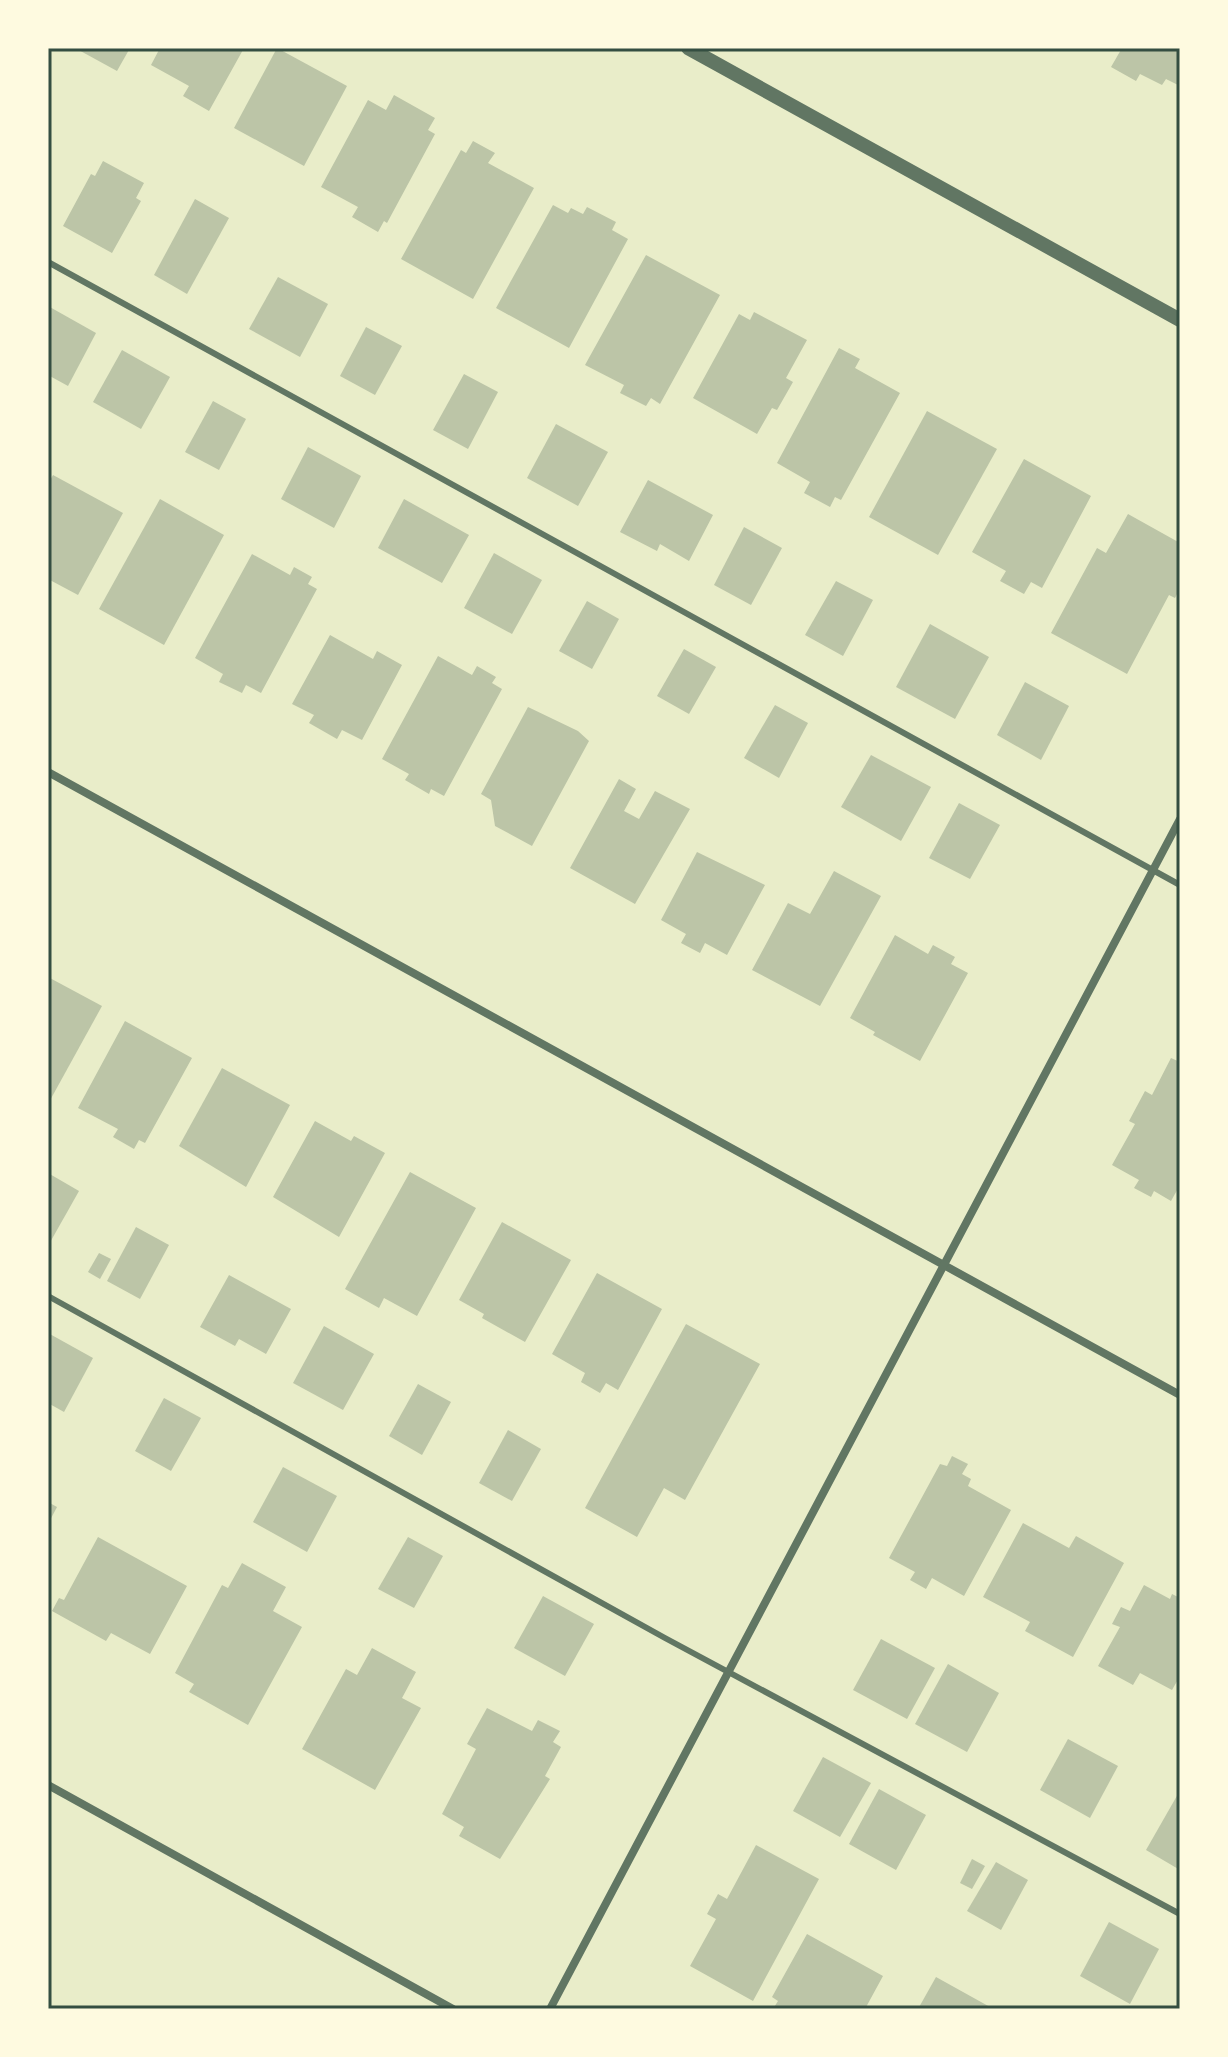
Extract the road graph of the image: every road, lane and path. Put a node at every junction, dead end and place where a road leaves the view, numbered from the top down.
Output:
1 (688, 48) edge
2 (48, 262) edge
3 (1180, 320) edge
4 (48, 772) edge
5 (1180, 819) edge
6 (1153, 870) junction
7 (1180, 885) edge
8 (946, 1264) junction
9 (48, 1296) edge
10 (1180, 1395) edge
11 (730, 1672) junction
12 (48, 1785) edge
13 (1180, 1914) edge
14 (453, 2009) edge
15 (550, 2009) edge

1 - 3 street
2 - 6 lane
4 - 8 street
5 - 6 street
6 - 7 lane
6 - 8 street
8 - 10 street
8 - 11 street
9 - 11 lane
11 - 13 lane
11 - 15 street
12 - 14 street

